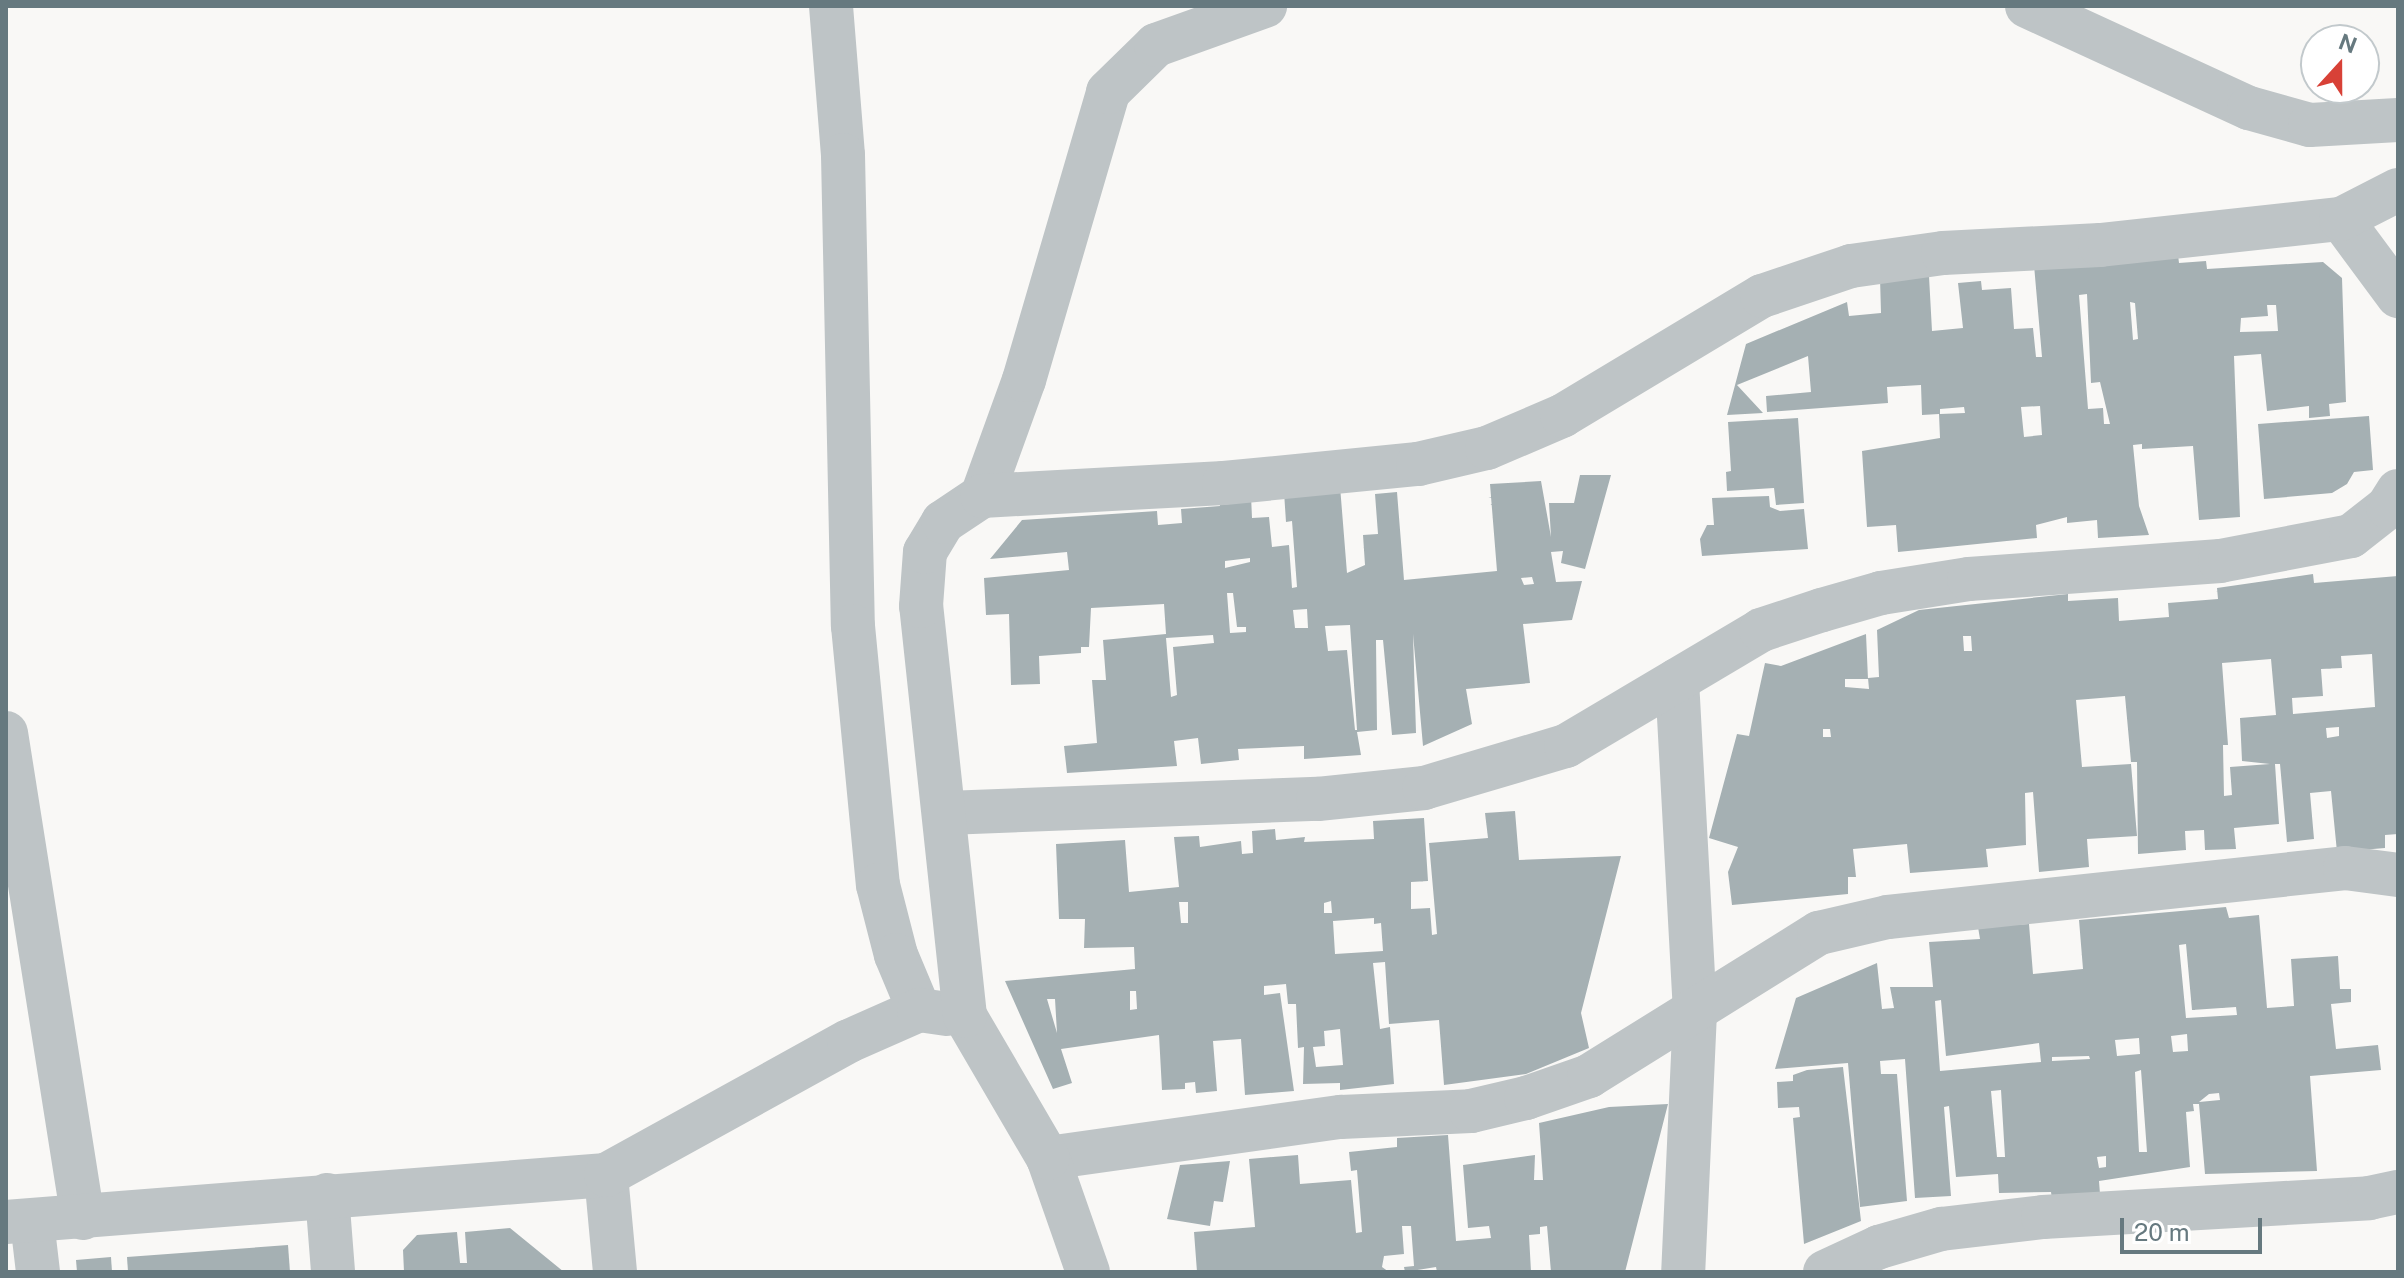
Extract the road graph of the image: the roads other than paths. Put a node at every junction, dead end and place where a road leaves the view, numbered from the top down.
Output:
1 (831, 6) edge
2 (1265, 6) edge
3 (2027, 6) edge
4 (2398, 120) edge
5 (2398, 190) edge
6 (2341, 219) junction
7 (2398, 296) edge
8 (2398, 491) edge
9 (982, 496) junction
10 (1677, 680) junction
11 (6, 733) edge
12 (946, 813) junction
13 (2398, 875) edge
14 (919, 1010) junction
15 (1695, 1012) junction
16 (965, 1016) junction
17 (1048, 1158) junction
18 (606, 1175) junction
19 (2398, 1192) edge
20 (327, 1195) junction
21 (83, 1218) junction
22 (19, 1222) edge
23 (38, 1272) edge
24 (333, 1272) edge
25 (615, 1272) edge
26 (1088, 1272) edge
27 (1683, 1272) edge
28 (1825, 1272) edge

1 - 14 street
2 - 9 street
3 - 4 street
5 - 6 street
6 - 7 street
6 - 9 street
8 - 10 street
9 - 12 street
10 - 12 street
10 - 15 street
11 - 21 street
12 - 16 street
13 - 15 street
14 - 16 street
14 - 18 street
15 - 17 street
15 - 27 street
16 - 17 street
17 - 26 street
18 - 20 street
18 - 25 street
19 - 28 street
20 - 21 street
20 - 24 street
21 - 22 street
22 - 23 street

